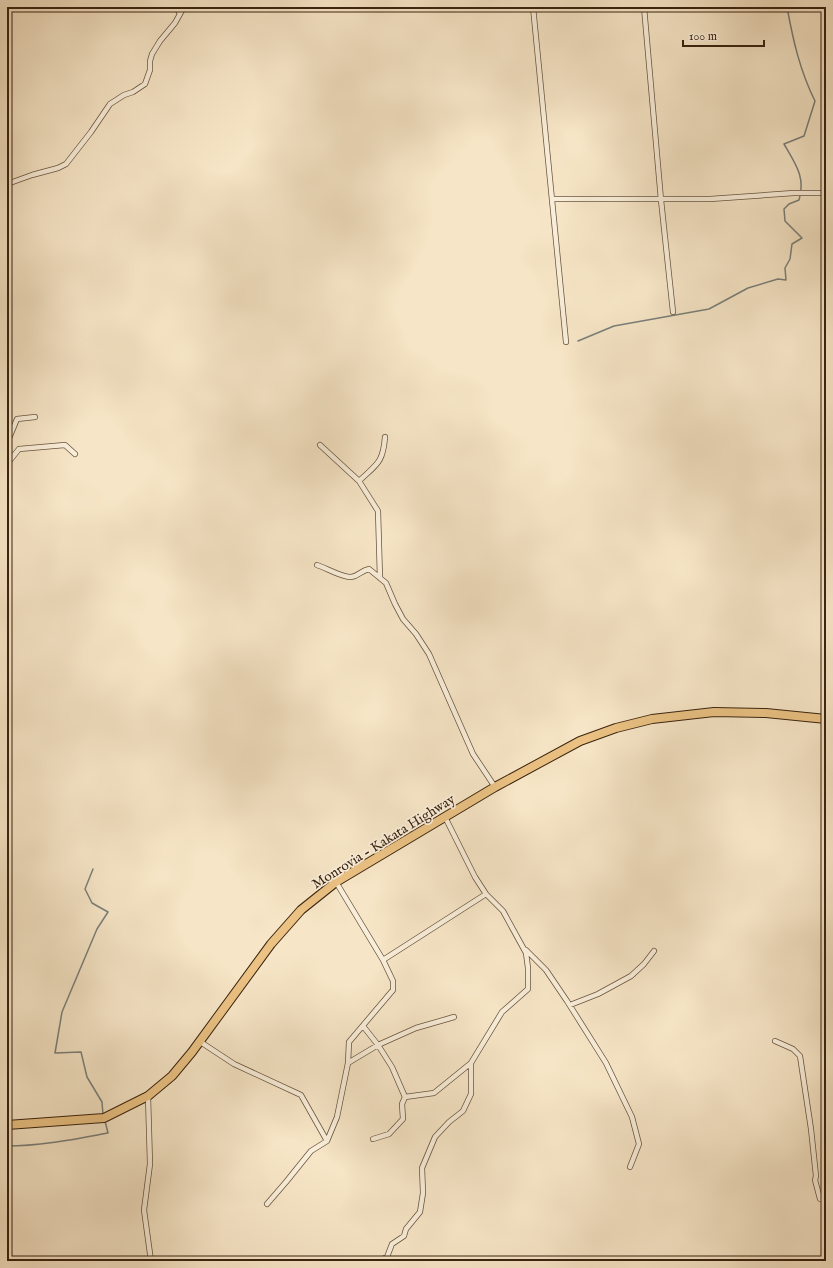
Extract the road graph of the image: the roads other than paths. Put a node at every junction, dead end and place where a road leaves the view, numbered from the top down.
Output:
1 (176, 7) edge
2 (184, 7) edge
3 (533, 7) edge
4 (644, 7) edge
5 (180, 14) junction
6 (7, 184) edge
7 (826, 193) edge
8 (552, 199) junction
9 (661, 200) junction
10 (673, 312) dead end
11 (566, 342) dead end
12 (35, 417) dead end
13 (385, 437) dead end
14 (7, 443) edge
15 (320, 445) dead end
16 (75, 454) dead end
17 (7, 464) edge
18 (359, 481) junction
19 (317, 565) dead end
20 (380, 578) junction
21 (826, 719) edge
22 (495, 787) junction
23 (445, 817) junction
24 (336, 882) junction
25 (486, 894) junction
26 (526, 950) dead end
27 (654, 951) dead end
28 (383, 960) junction
29 (570, 1005) junction
30 (454, 1018) dead end
31 (363, 1026) junction
32 (199, 1041) junction
33 (775, 1041) dead end
34 (378, 1044) junction
35 (348, 1063) junction
36 (470, 1063) junction
37 (148, 1096) junction
38 (405, 1097) junction
39 (7, 1125) edge
40 (373, 1140) dead end
41 (327, 1141) junction
42 (630, 1168) dead end
43 (826, 1201) edge
44 (267, 1204) dead end
45 (151, 1261) edge
46 (379, 1261) edge

1 - 5 street
2 - 5 street
3 - 8 street
4 - 9 street
5 - 6 street
7 - 9 street
8 - 9 street
8 - 11 street
9 - 10 street
12 - 14 street
13 - 18 street
15 - 18 street
16 - 17 street
18 - 20 street
19 - 20 street
20 - 22 street
21 - 22 highway, Monrovia - Kakata Highway
22 - 23 highway, Monrovia - Kakata Highway
23 - 24 highway, Monrovia - Kakata Highway
23 - 25 street
24 - 28 street
24 - 32 highway, Monrovia - Kakata Highway
25 - 28 street
25 - 36 street
26 - 29 street
27 - 29 street
28 - 31 street
29 - 42 street
30 - 34 street
31 - 34 street
31 - 35 street
32 - 37 highway, Monrovia - Kakata Highway
32 - 41 street
33 - 43 street
34 - 35 street
34 - 38 street
35 - 41 street
36 - 38 street
36 - 46 street
37 - 39 highway, Monrovia - Kakata Highway
37 - 45 street
38 - 40 street
41 - 44 street

